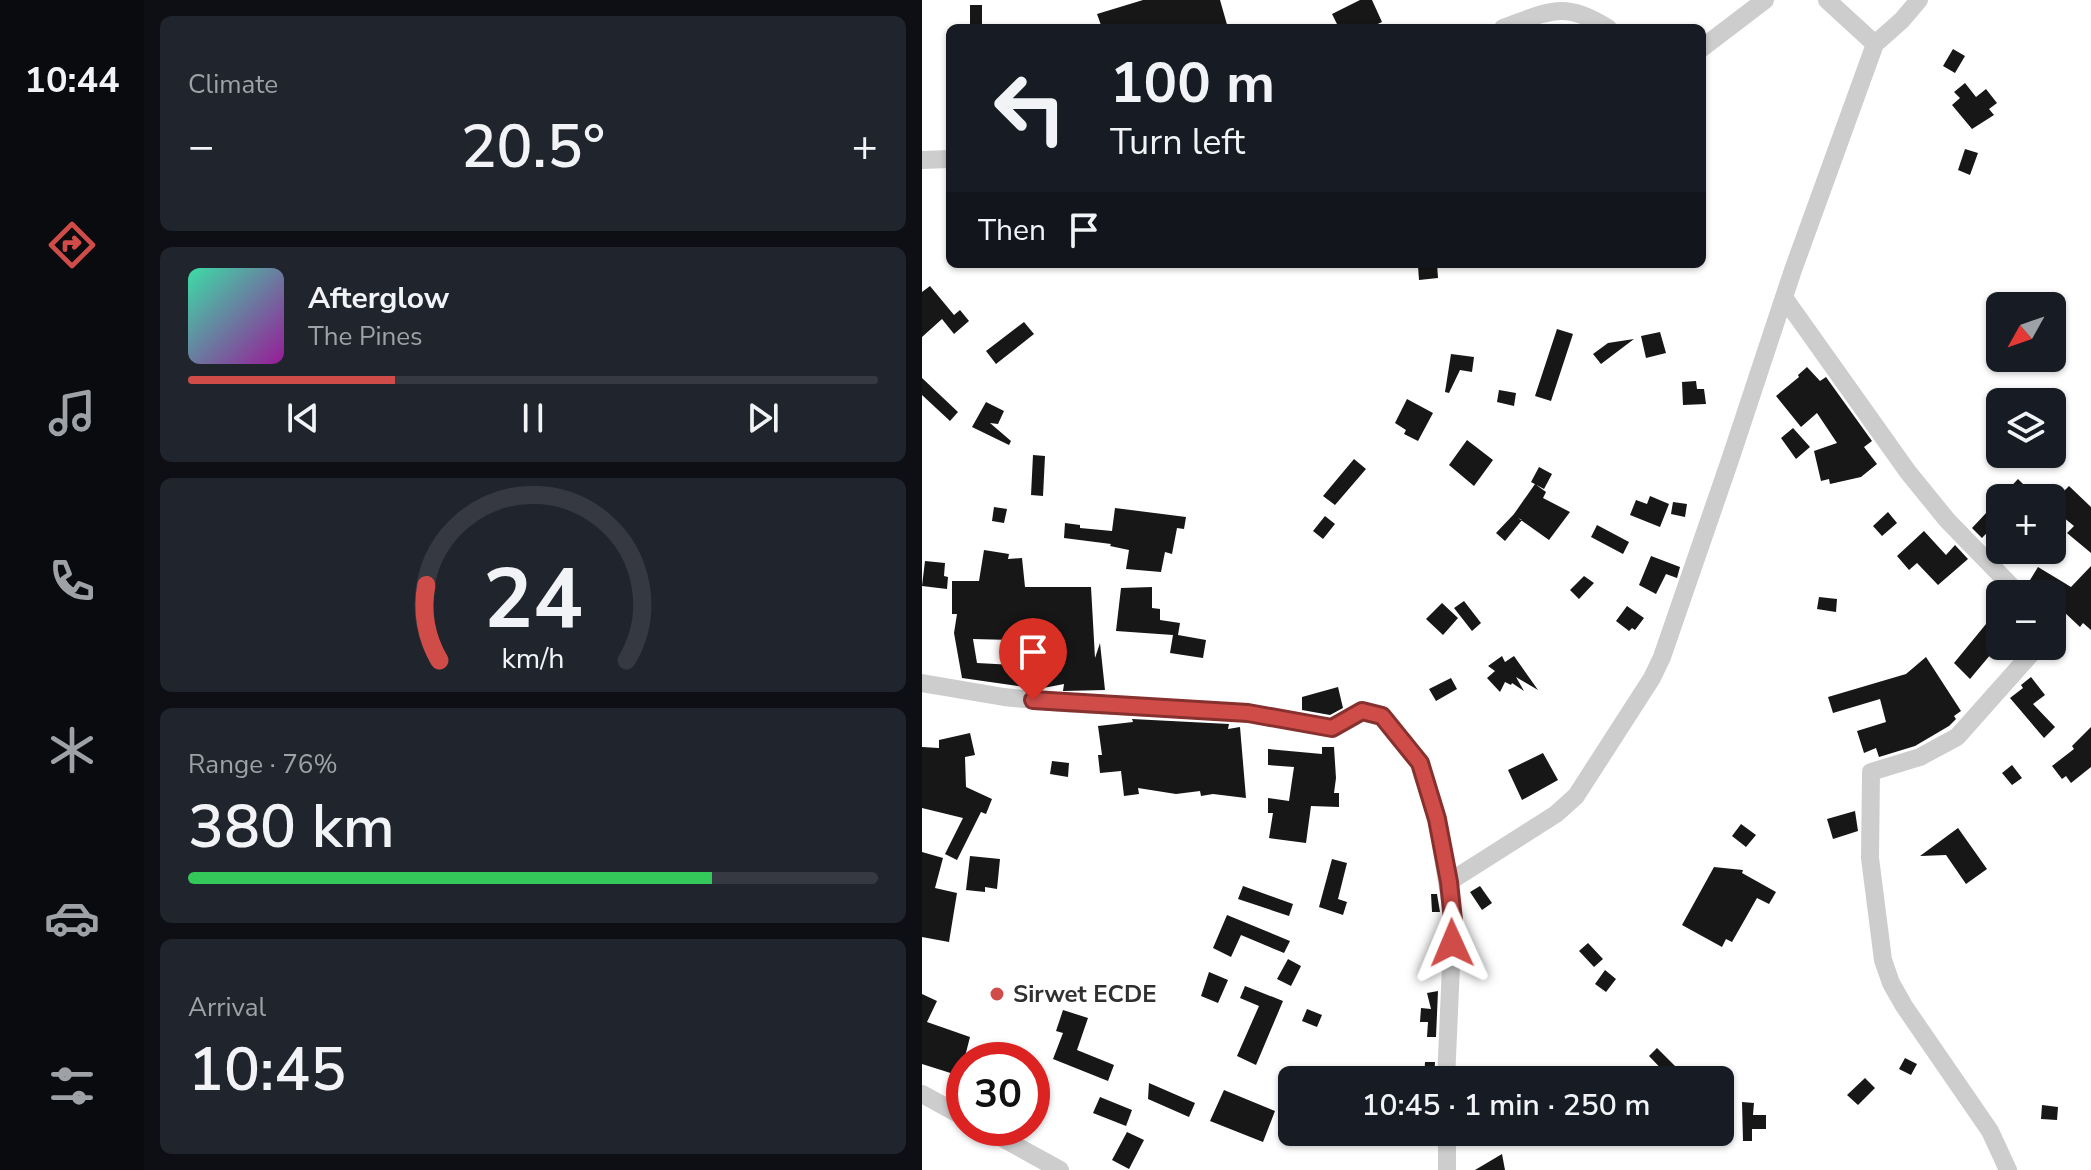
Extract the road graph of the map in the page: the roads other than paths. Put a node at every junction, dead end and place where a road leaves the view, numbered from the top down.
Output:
1 (1765, 0) edge
2 (1827, 0) edge
3 (1919, 0) edge
4 (1513, 24) edge
5 (1602, 24) edge
6 (1875, 44) junction
7 (1706, 45) edge
8 (946, 159) edge
9 (922, 160) edge
10 (1785, 299) junction
11 (2005, 580) edge
12 (2026, 660) edge
13 (922, 683) edge
14 (1449, 882) junction
15 (1447, 1066) edge
16 (922, 1094) edge
17 (946, 1107) edge
18 (1017, 1146) edge
19 (1447, 1146) edge
20 (1060, 1170) edge
21 (1447, 1170) edge
22 (2008, 1170) edge

1 - 7 street
2 - 6 street
3 - 6 street
4 - 5 street
6 - 10 street
8 - 9 street
10 - 11 street
10 - 14 street
12 - 22 street
13 - 14 street
14 - 15 street
16 - 17 street
18 - 20 street
19 - 21 street

